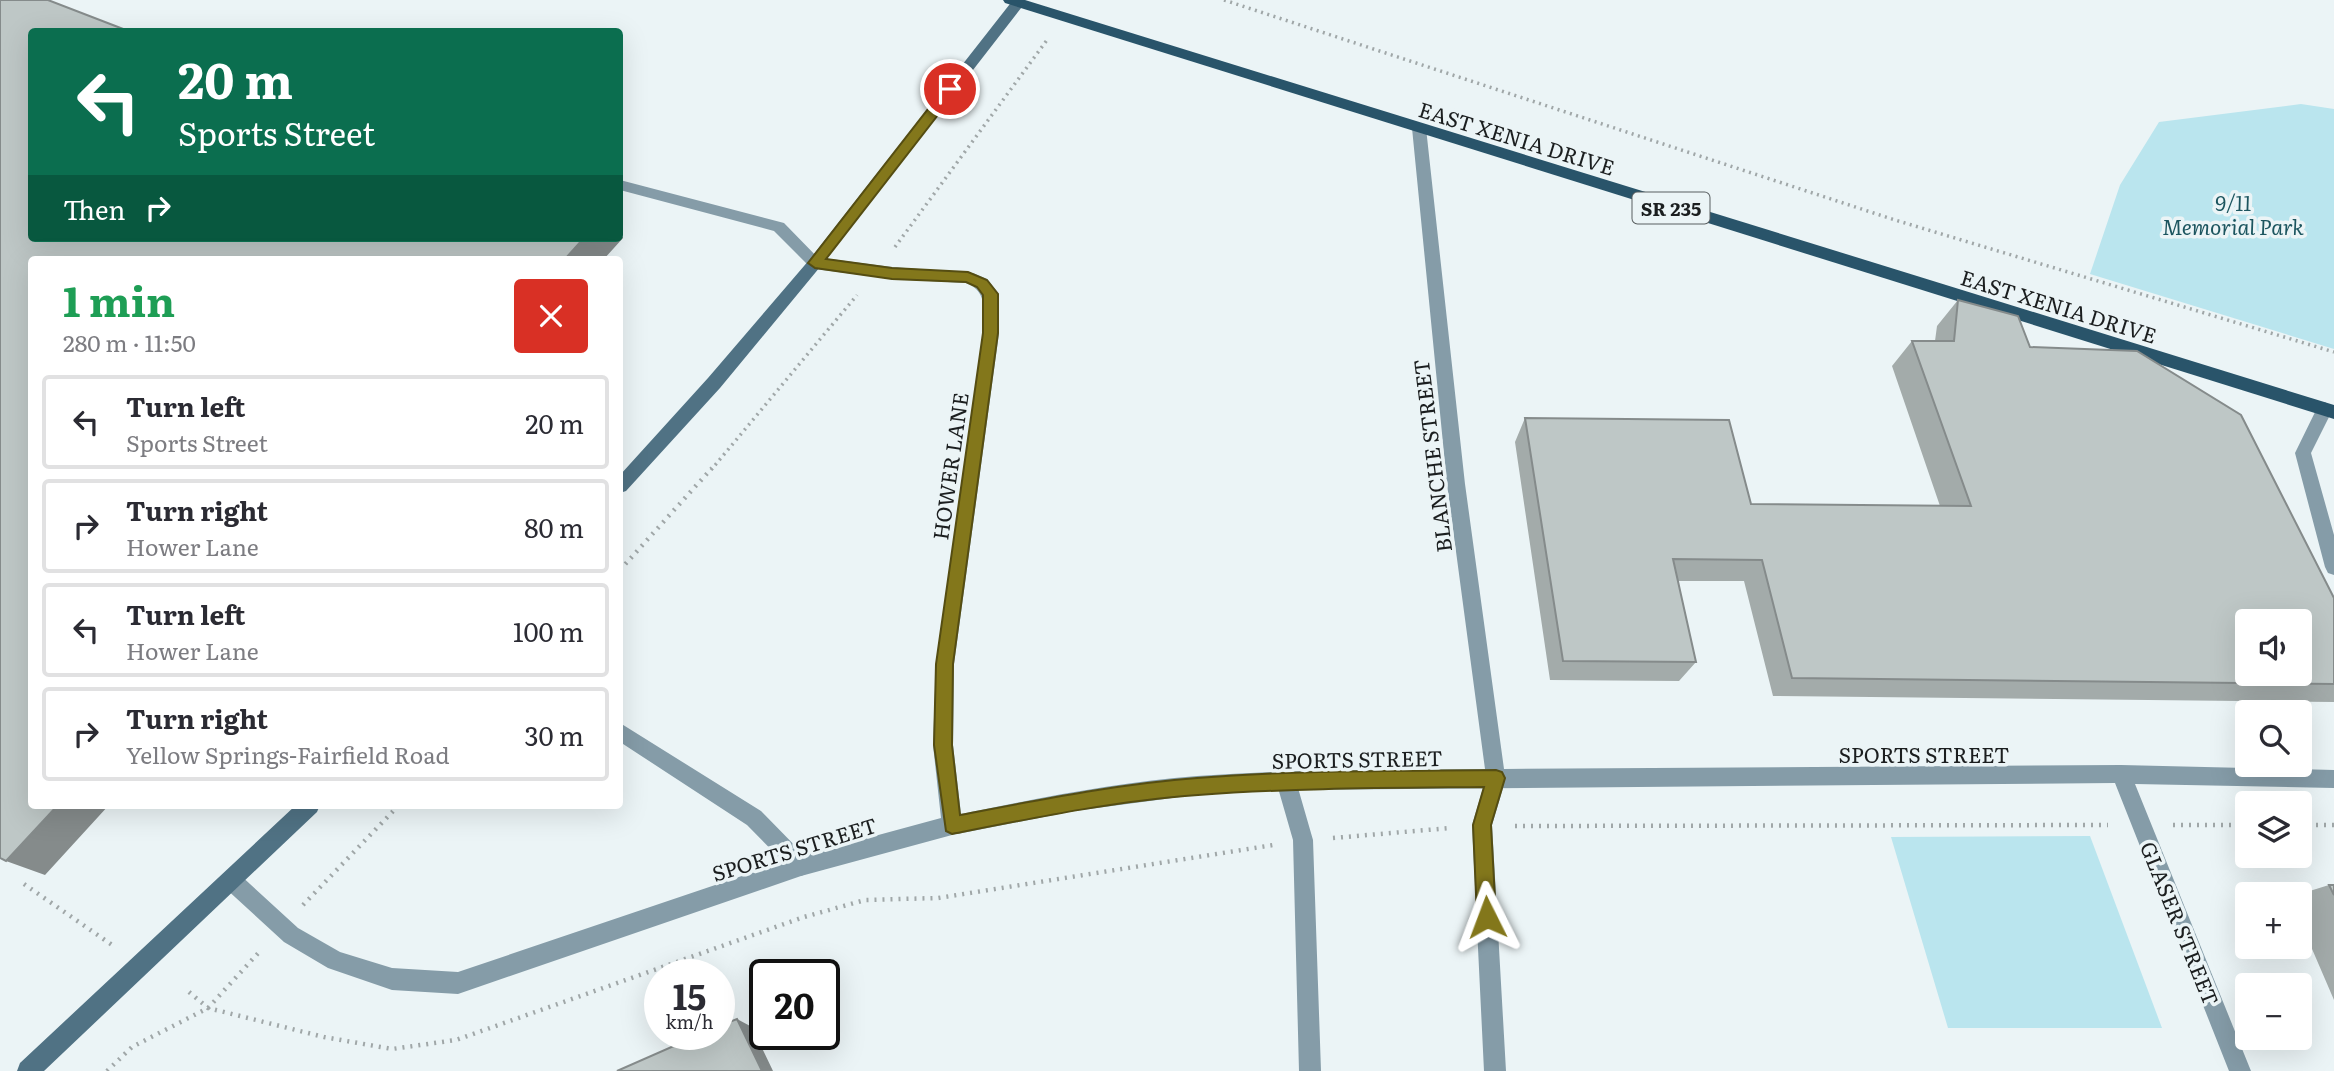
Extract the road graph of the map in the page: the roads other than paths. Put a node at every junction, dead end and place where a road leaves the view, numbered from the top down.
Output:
1 (1017, 1) edge
2 (1419, 128) junction
3 (623, 186) edge
4 (815, 263) junction
5 (2329, 410) edge
6 (623, 483) edge
7 (2334, 567) edge
8 (623, 735) edge
9 (2121, 774) junction
10 (1496, 778) junction
11 (2334, 779) edge
12 (1286, 781) junction
13 (306, 809) edge
14 (952, 825) junction
15 (801, 866) junction
16 (231, 880) junction
17 (28, 1071) edge
18 (1310, 1071) edge
19 (1495, 1071) edge
20 (2240, 1071) edge

1 - 2 main road, EAST XENIA DRIVE / SR 235
1 - 4 main road
2 - 5 main road, EAST XENIA DRIVE / SR 235
2 - 10 street, BLANCHE STREET
3 - 4 street
4 - 6 main road
4 - 14 street, HOWER LANE
5 - 7 street
8 - 15 street
9 - 10 street, SPORTS STREET
9 - 11 street, SPORTS STREET
9 - 20 street, GLASER STREET
10 - 12 street, SPORTS STREET
10 - 19 street
12 - 14 street, SPORTS STREET
12 - 18 street
13 - 16 main road
14 - 15 street, SPORTS STREET
15 - 16 street, SPORTS STREET
16 - 17 main road

